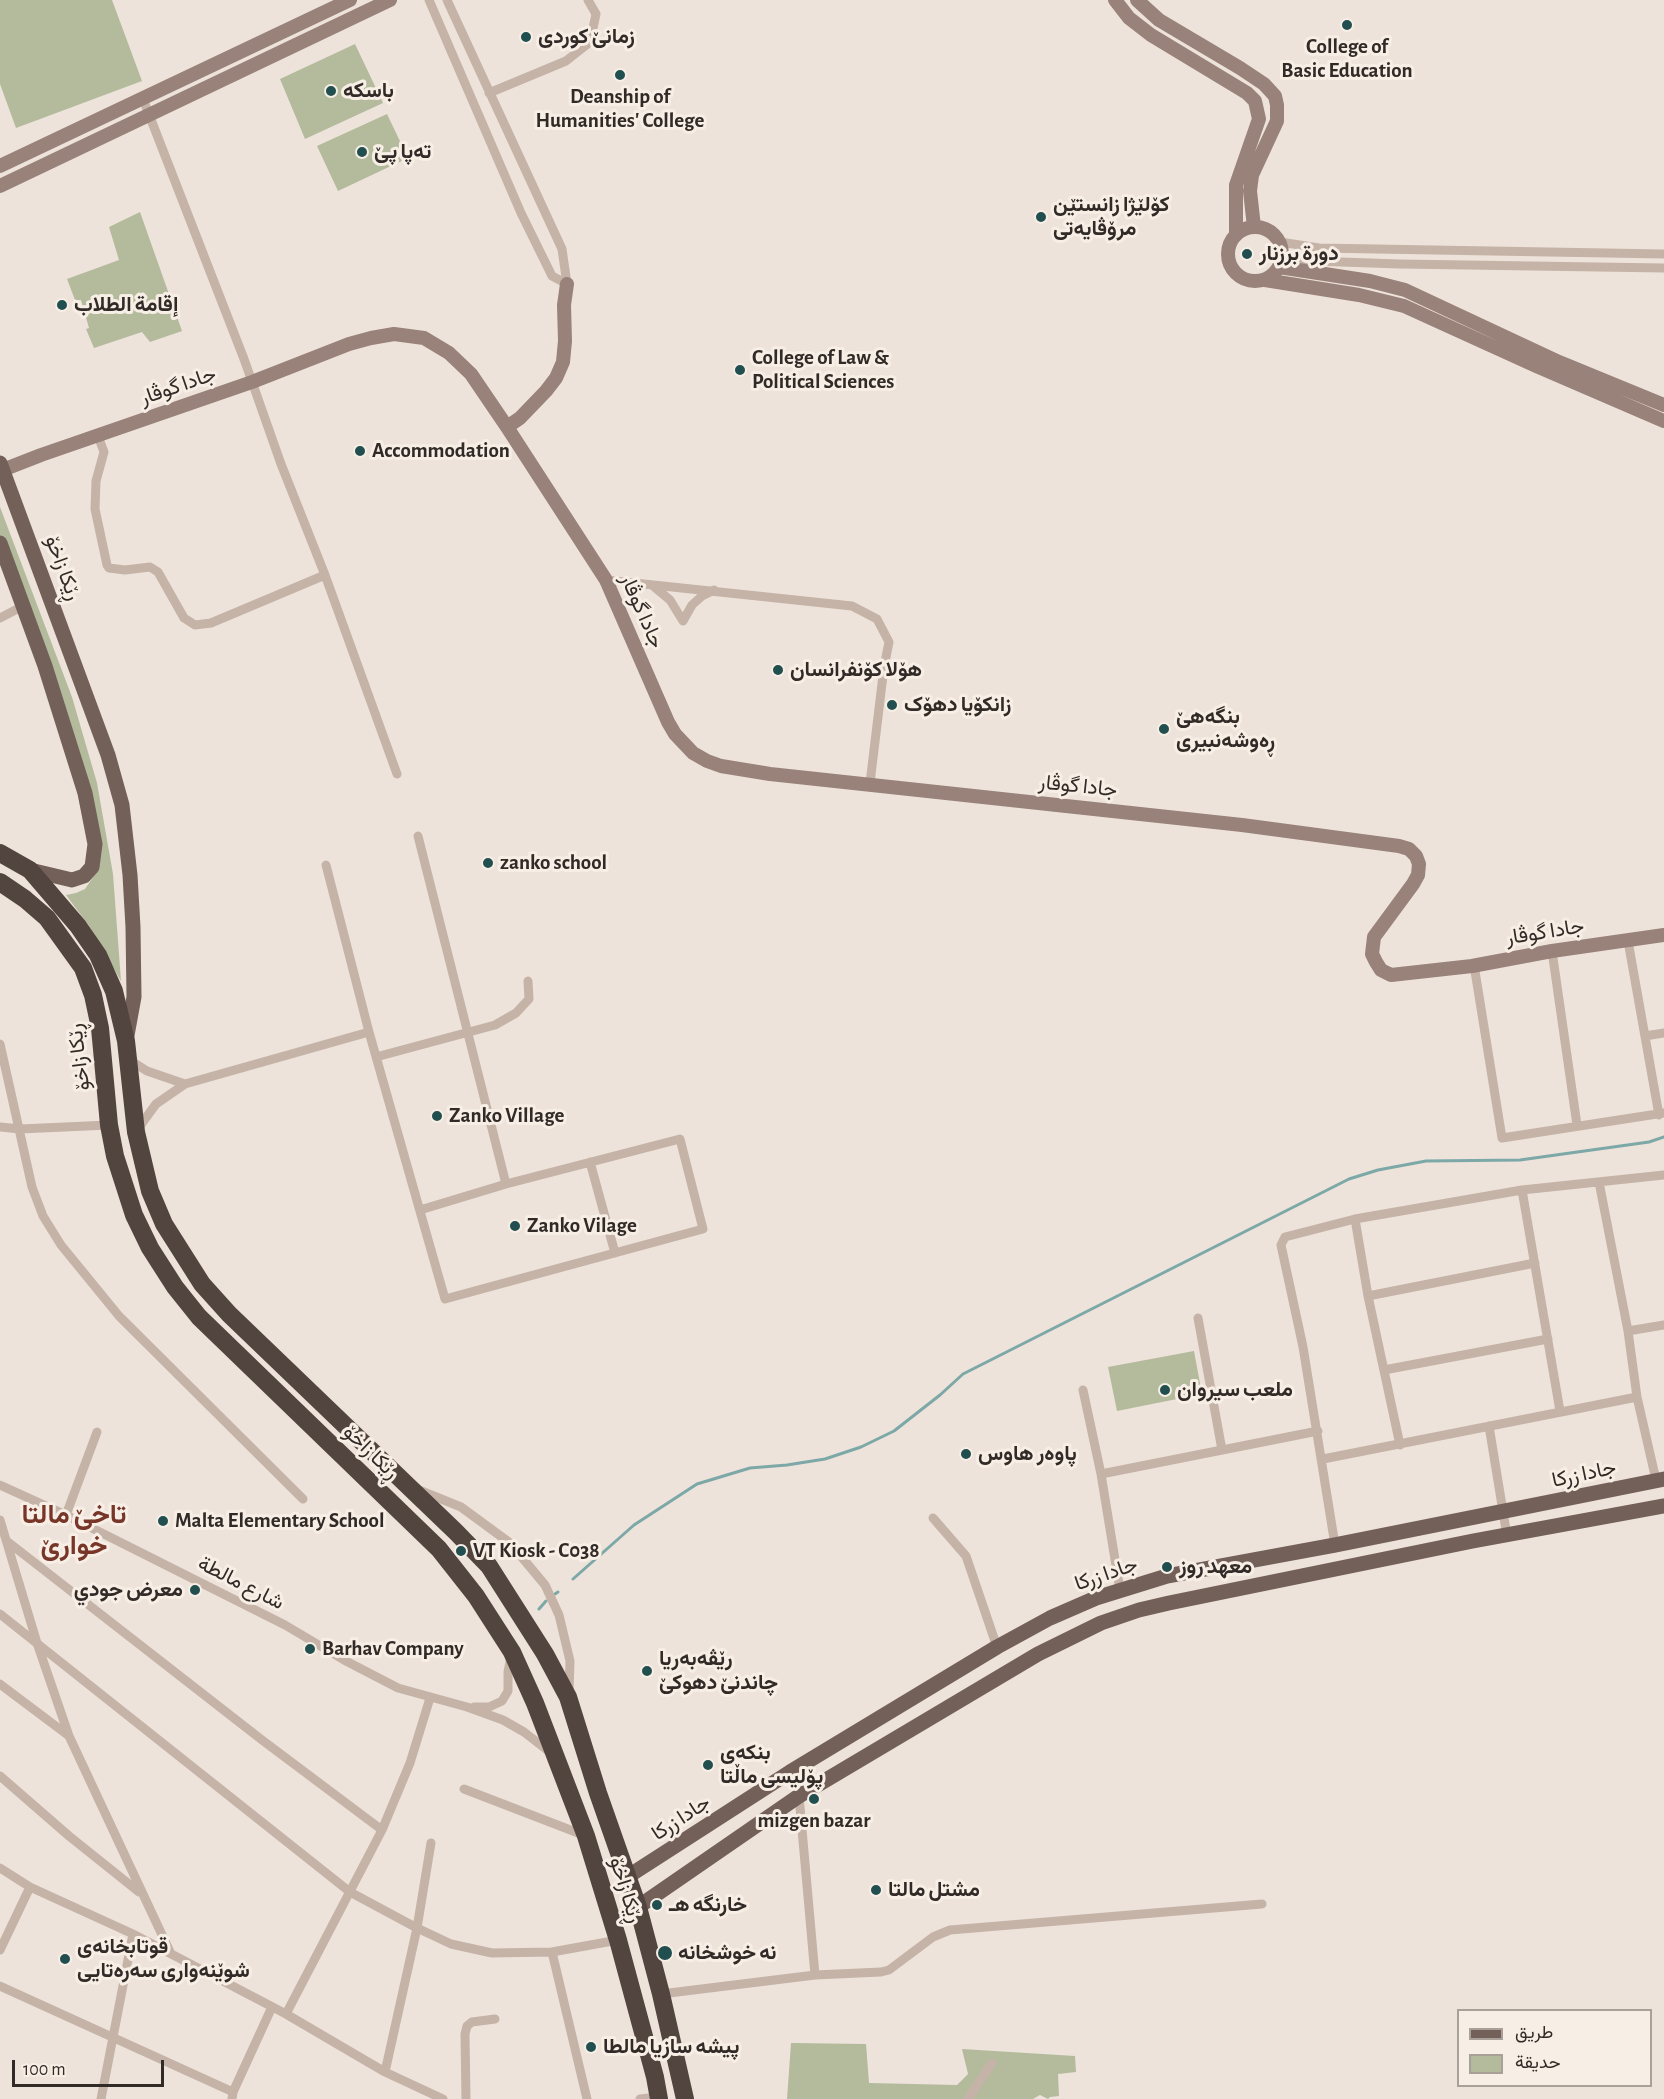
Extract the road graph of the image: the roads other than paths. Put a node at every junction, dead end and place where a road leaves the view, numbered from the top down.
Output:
1 (350, 0) edge
2 (390, 0) edge
3 (429, 0) edge
4 (447, 0) edge
5 (588, 0) edge
6 (1116, 0) edge
7 (1137, 0) edge
8 (489, 93) junction
9 (143, 99) junction
10 (150, 114) junction
11 (0, 166) edge
12 (0, 186) edge
13 (1254, 227) junction
14 (1236, 235) junction
15 (1280, 243) junction
16 (1664, 254) edge
17 (1281, 263) junction
18 (1664, 268) edge
19 (1265, 280) junction
20 (567, 284) junction
21 (252, 382) junction
22 (1664, 405) edge
23 (1664, 421) edge
24 (507, 427) junction
25 (98, 436) junction
26 (1, 468) edge
27 (0, 543) edge
28 (325, 575) junction
29 (606, 580) junction
30 (652, 585) junction
31 (715, 590) junction
32 (23, 606) junction
33 (0, 618) edge
34 (397, 774) dead end
35 (874, 786) junction
36 (418, 836) dead end
37 (0, 853) edge
38 (326, 865) dead end
39 (30, 870) junction
40 (0, 882) edge
41 (1664, 935) edge
42 (1628, 941) junction
43 (1552, 951) junction
44 (1474, 965) junction
45 (528, 981) dead end
46 (369, 1032) junction
47 (468, 1033) junction
48 (1664, 1033) edge
49 (1645, 1036) junction
50 (126, 1041) junction
51 (0, 1044) edge
52 (376, 1056) junction
53 (128, 1059) junction
54 (3, 1074) edge
55 (185, 1084) junction
56 (1661, 1114) edge
57 (109, 1125) junction
58 (1577, 1125) junction
59 (0, 1127) edge
60 (20, 1129) junction
61 (136, 1132) junction
62 (590, 1162) junction
63 (1664, 1175) edge
64 (1599, 1182) junction
65 (506, 1184) junction
66 (1522, 1190) junction
67 (420, 1210) junction
68 (1355, 1219) junction
69 (615, 1253) junction
70 (1535, 1263) junction
71 (1368, 1296) junction
72 (1198, 1318) dead end
73 (1664, 1325) edge
74 (1628, 1331) junction
75 (1548, 1339) junction
76 (1384, 1370) junction
77 (1083, 1390) dead end
78 (1637, 1397) junction
79 (1560, 1411) junction
80 (1489, 1426) junction
81 (1318, 1431) junction
82 (98, 1432) dead end
83 (1400, 1445) junction
84 (1222, 1450) junction
85 (1323, 1459) junction
86 (1101, 1474) junction
87 (1660, 1480) edge
88 (0, 1485) edge
89 (406, 1486) junction
90 (303, 1499) dead end
91 (1664, 1506) edge
92 (1504, 1512) junction
93 (66, 1515) junction
94 (933, 1518) dead end
95 (0, 1520) edge
96 (456, 1532) junction
97 (1507, 1536) junction
98 (8, 1542) junction
99 (1335, 1545) junction
100 (439, 1549) junction
101 (1120, 1590) junction
102 (0, 1614) edge
103 (37, 1643) junction
104 (997, 1647) junction
105 (512, 1652) junction
106 (0, 1684) edge
107 (568, 1697) junction
108 (430, 1698) junction
109 (467, 1707) junction
110 (69, 1736) junction
111 (556, 1757) junction
112 (0, 1776) edge
113 (464, 1789) dead end
114 (799, 1796) junction
115 (382, 1830) junction
116 (586, 1836) junction
117 (431, 1843) dead end
118 (645, 1867) junction
119 (0, 1868) edge
120 (627, 1877) junction
121 (30, 1887) junction
122 (351, 1892) junction
123 (658, 1892) junction
124 (142, 1894) junction
125 (1262, 1904) dead end
126 (638, 1906) junction
127 (417, 1928) junction
128 (133, 1934) junction
129 (618, 1940) junction
130 (0, 1950) edge
131 (552, 1952) junction
132 (171, 1954) junction
133 (815, 1975) junction
134 (0, 1986) edge
135 (661, 1994) junction
136 (272, 2007) junction
137 (286, 2014) junction
138 (495, 2019) dead end
139 (113, 2036) junction
140 (992, 2063) dead end
141 (385, 2072) junction
142 (232, 2096) edge
143 (658, 2098) edge
144 (101, 2099) edge
145 (443, 2099) edge
146 (466, 2099) edge
147 (587, 2099) edge
148 (640, 2099) edge
149 (685, 2099) edge
150 (968, 2099) edge

1 - 9 street
2 - 10 street
3 - 20 street
4 - 8 street
5 - 8 street
6 - 14 street
7 - 13 street
8 - 20 street
9 - 10 street
9 - 11 street
10 - 12 street
10 - 21 street
13 - 14 street
13 - 15 street
14 - 19 street
15 - 16 street
15 - 17 street
17 - 18 street
17 - 19 street
17 - 22 street
19 - 23 street
20 - 24 street
21 - 24 street, جادا گوڤار
21 - 25 street, جادا گوڤار
21 - 28 street
24 - 29 street, جادا گوڤار
25 - 26 street, جادا گوڤار
25 - 28 street
26 - 50 main road, ڕێکا زاخۆ
27 - 32 main road, ڕێکا زاخۆ
28 - 34 street
29 - 30 street
29 - 35 street, جادا گوڤار
30 - 31 street
30 - 31 street
31 - 35 street
32 - 33 street
32 - 39 main road, ڕێکا زاخۆ
35 - 44 street, جادا گوڤار
36 - 47 street
37 - 39 highway, ڕێکا زاخۆ
38 - 46 street
39 - 50 highway, ڕێکا زاخۆ
40 - 57 highway, ڕێکا زاخۆ
41 - 42 street, جادا گوڤار
42 - 43 street, جادا گوڤار
42 - 49 street
43 - 44 street, جادا گوڤار
43 - 58 street
44 - 58 street
45 - 47 street
46 - 52 street
46 - 55 street
47 - 52 street
47 - 65 street
48 - 49 street
49 - 56 street
50 - 53 highway, ڕێکا زاخۆ
51 - 54 street
52 - 67 street
53 - 55 street
53 - 61 highway, ڕێکا زاخۆ
54 - 60 street
55 - 61 street
56 - 58 street
57 - 60 street
57 - 100 highway, ڕێکا زاخۆ
59 - 60 street
60 - 90 street
61 - 89 highway, ڕێکا زاخۆ
62 - 65 street
62 - 69 street
62 - 69 street
63 - 64 street
64 - 66 street
64 - 74 street
65 - 67 street
66 - 68 street
66 - 70 street
67 - 69 street
68 - 71 street
68 - 81 street
70 - 71 street
70 - 75 street
71 - 76 street
72 - 84 street
73 - 74 street
74 - 78 street
75 - 76 street
75 - 79 street
76 - 83 street
77 - 86 street
78 - 79 street
78 - 87 street
79 - 80 street
80 - 83 street
80 - 92 street
81 - 84 street
81 - 85 street
82 - 93 street
83 - 85 street
84 - 86 street
85 - 99 street
86 - 101 street
87 - 92 main road, جادا زرکا
88 - 93 street, شارع مالطة
89 - 96 highway, ڕێکا زاخۆ
89 - 107 street
91 - 97 main road
92 - 97 street
92 - 99 main road, جادا زرکا
93 - 108 street, شارع مالطة
94 - 104 street
95 - 98 street
96 - 100 highway
96 - 107 highway, ڕێکا زاخۆ
97 - 114 main road
98 - 103 street
98 - 115 street
99 - 101 main road, جادا زرکا
100 - 105 highway, ڕێکا زاخۆ
101 - 104 main road, جادا زرکا
102 - 103 street
103 - 110 street
103 - 122 street
104 - 118 main road, جادا زرکا
105 - 109 street, شارع مالطة
105 - 111 highway, ڕێکا زاخۆ
106 - 110 street
107 - 120 highway, ڕێکا زاخۆ
108 - 109 street, شارع مالطة
108 - 115 street
109 - 111 street, شارع مالطة
110 - 124 street
111 - 116 highway, ڕێکا زاخۆ
112 - 124 street
113 - 116 street
114 - 123 main road
114 - 133 street
115 - 122 street
116 - 129 highway, ڕێکا زاخۆ
117 - 127 street
118 - 120 main road, جادا زرکا
118 - 123 main road
119 - 121 street
120 - 126 highway, ڕێکا زاخۆ
121 - 128 street
121 - 130 street
122 - 127 street
122 - 137 street
123 - 126 main road
124 - 132 street
125 - 133 street
126 - 135 highway, ڕێکا زاخۆ
127 - 131 street
127 - 141 street
128 - 132 street
128 - 139 street
129 - 131 street
129 - 143 highway, ڕێکا زاخۆ
131 - 147 street
132 - 136 street
133 - 135 street
134 - 139 street
135 - 149 highway, ڕێکا زاخۆ
136 - 137 street
136 - 142 street
137 - 141 street
138 - 146 street
139 - 142 street
139 - 144 street
140 - 150 street
141 - 145 street
143 - 148 street

